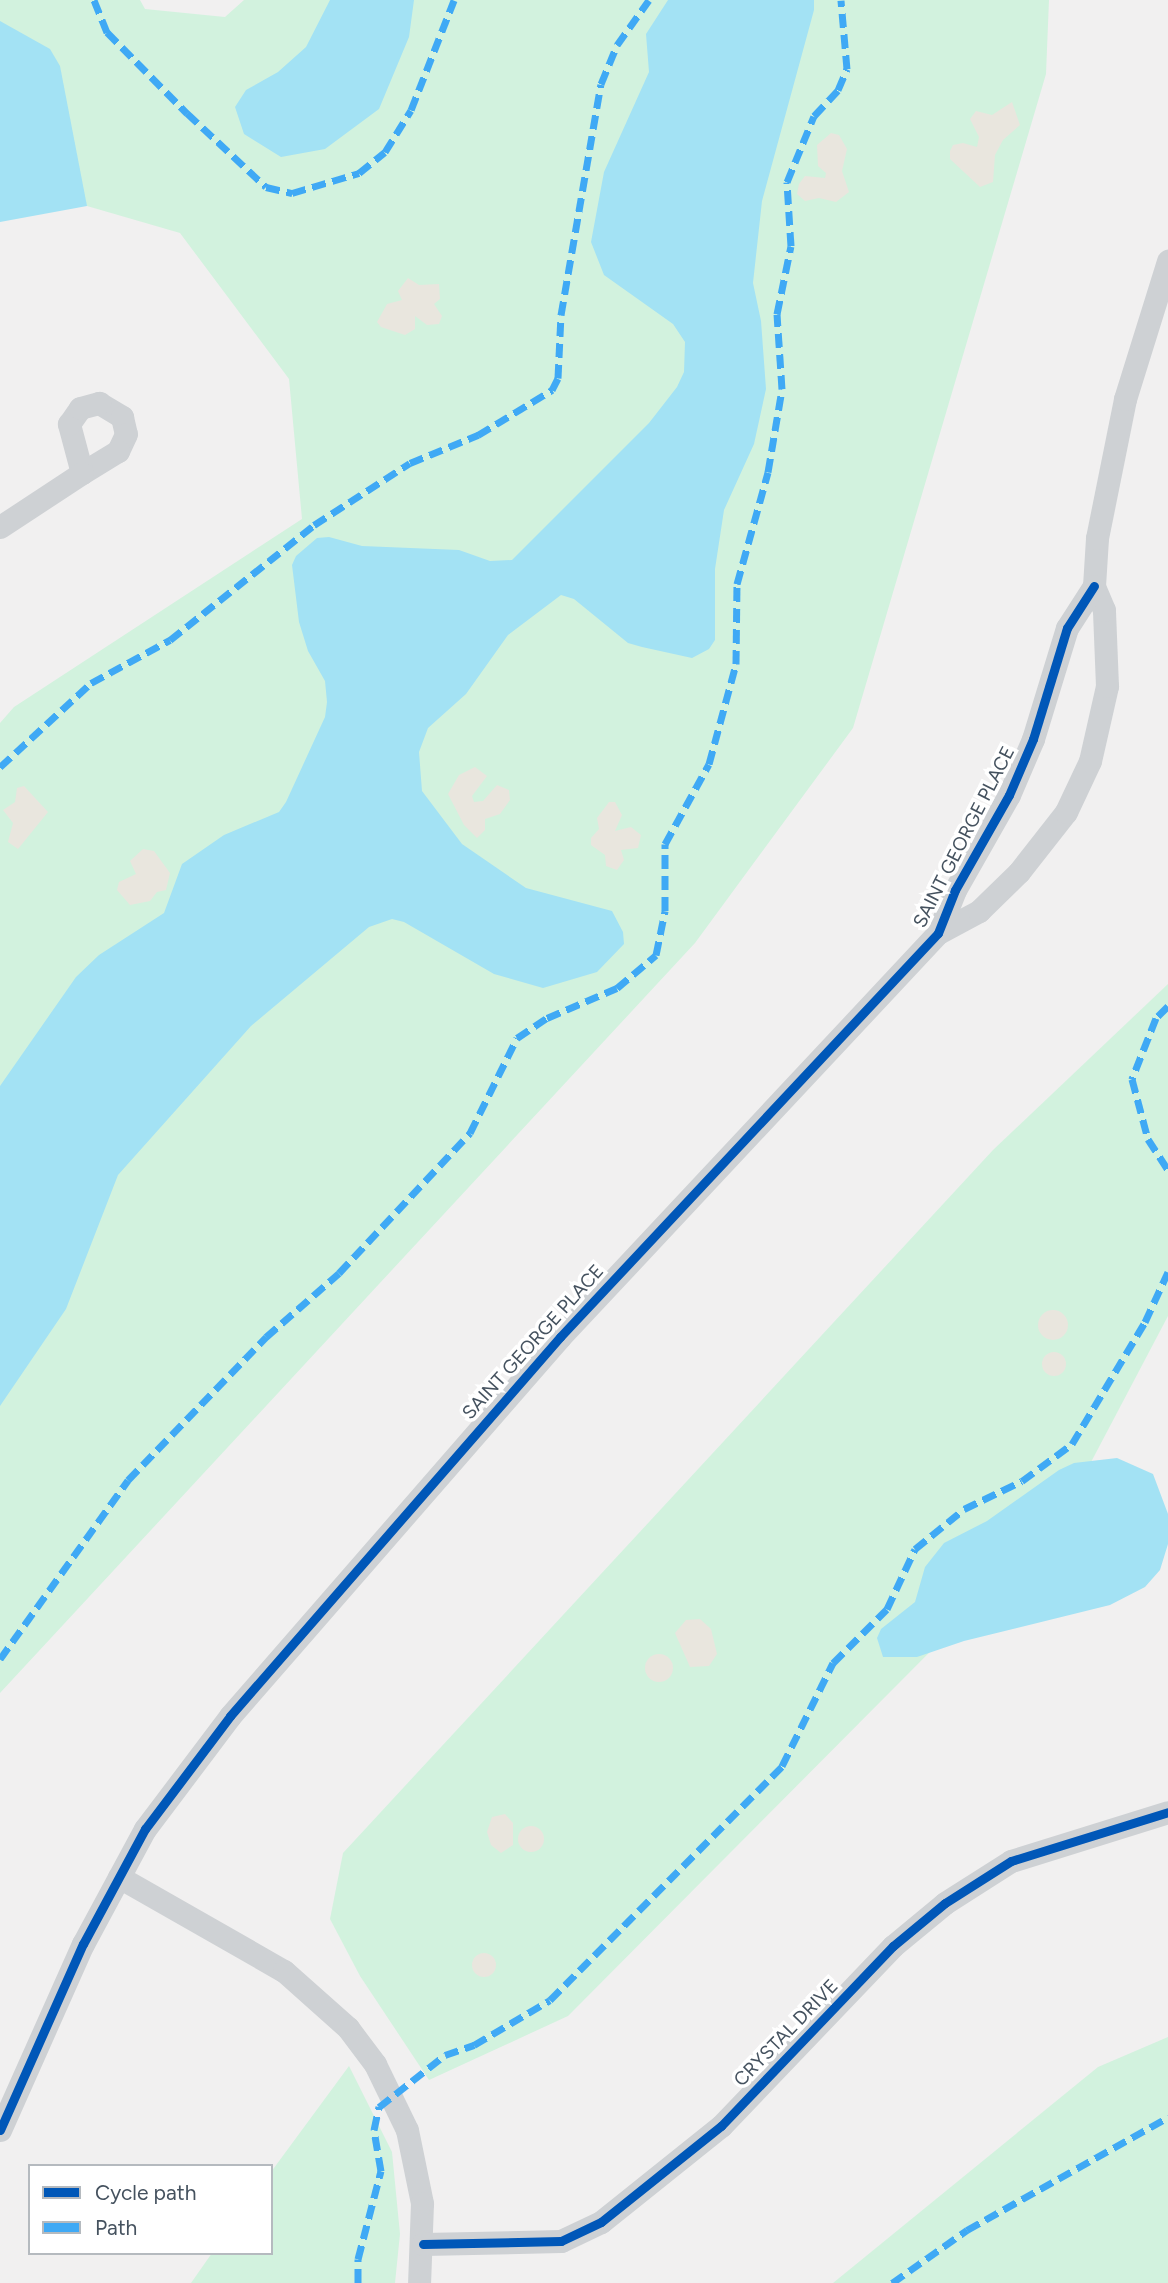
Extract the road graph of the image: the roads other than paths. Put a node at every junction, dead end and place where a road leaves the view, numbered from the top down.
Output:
1 (1168, 261) edge
2 (82, 473) dead end
3 (0, 527) edge
4 (1094, 586) junction
5 (937, 933) junction
6 (1168, 1812) edge
7 (119, 1877) junction
8 (0, 2130) edge
9 (423, 2244) junction
10 (419, 2283) edge

1 - 4 street, SAINT GEORGE PLACE
2 - 3 street
4 - 5 street, SAINT GEORGE PLACE
4 - 5 street, SAINT GEORGE PLACE
5 - 7 street, SAINT GEORGE PLACE
6 - 9 street, CRYSTAL DRIVE
7 - 8 street, SAINT GEORGE PLACE
7 - 9 street
9 - 10 street

